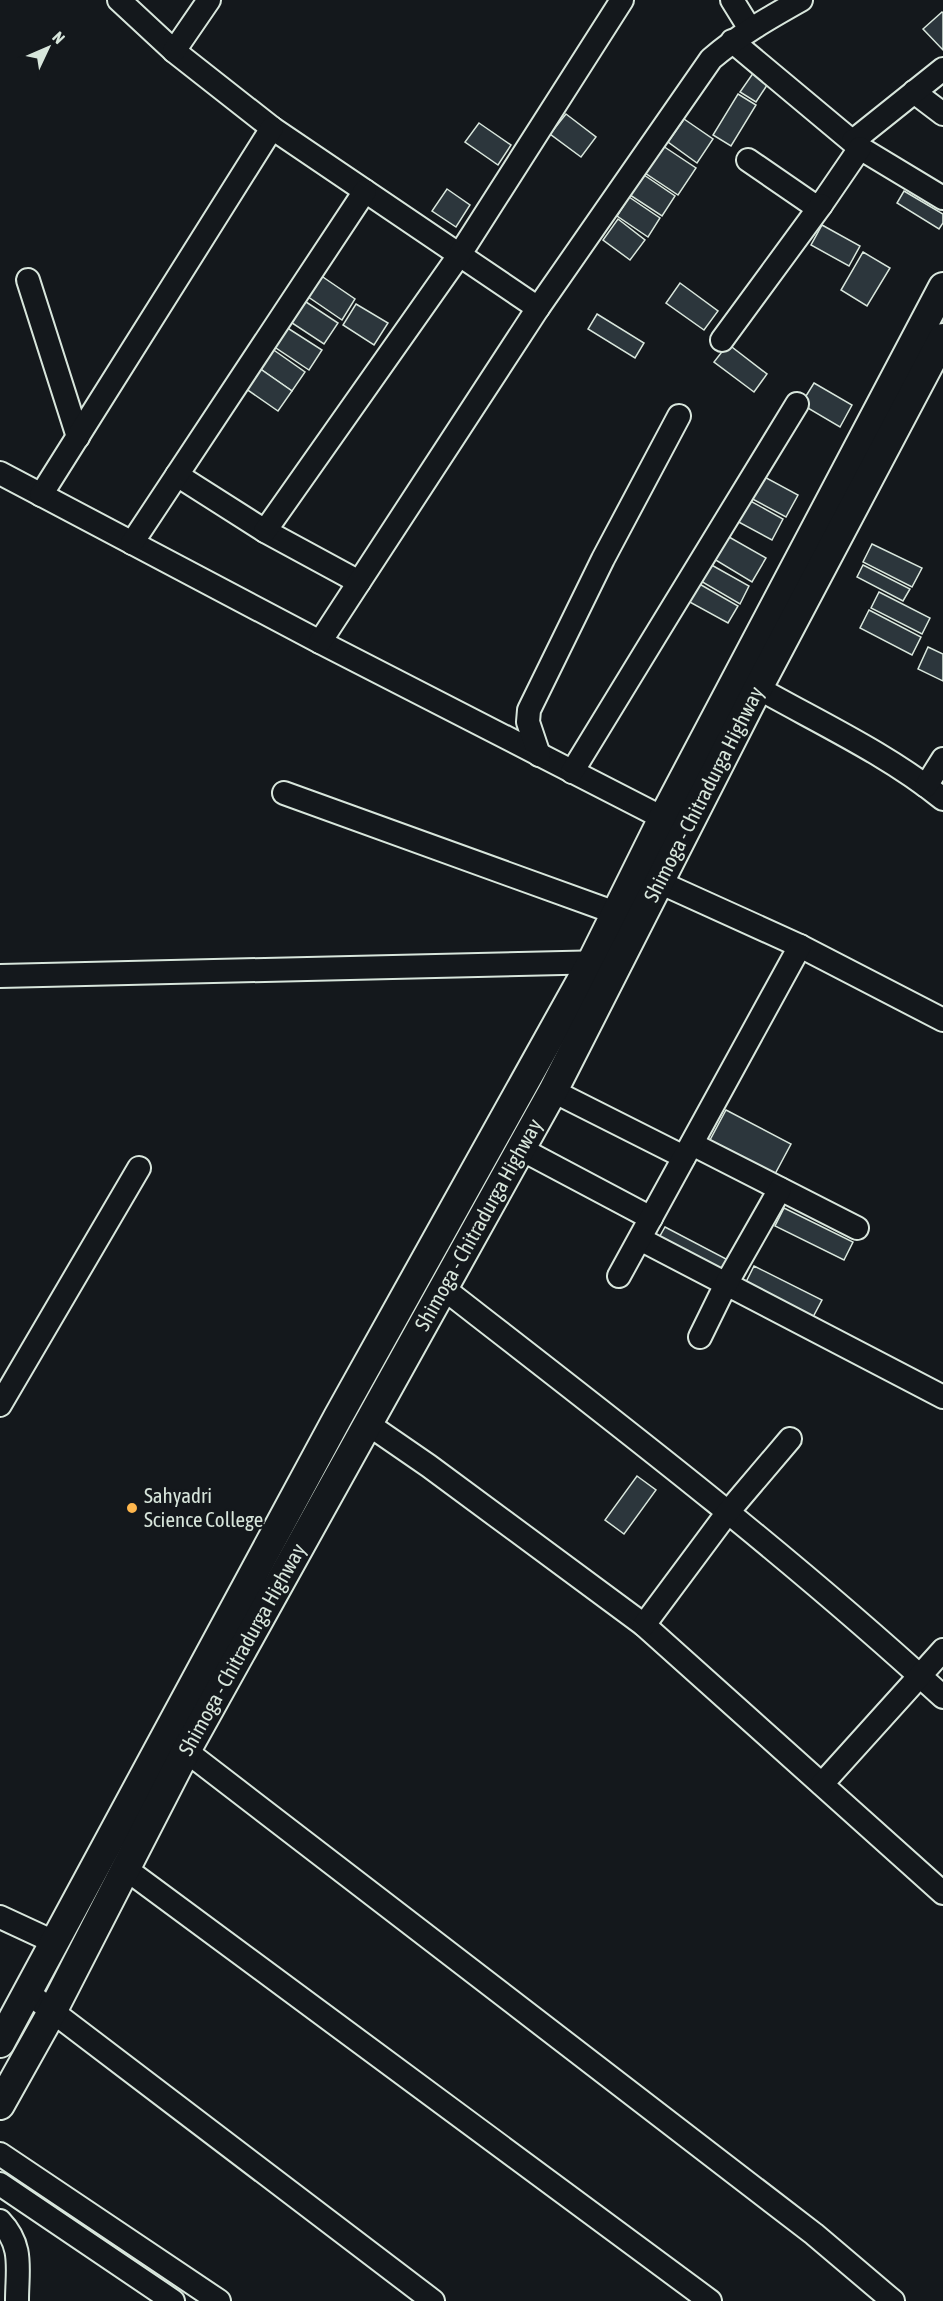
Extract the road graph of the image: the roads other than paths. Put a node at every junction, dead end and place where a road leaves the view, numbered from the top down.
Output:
1 (119, 0) edge
2 (209, 0) edge
3 (622, 0) edge
4 (732, 0) edge
5 (801, 0) edge
6 (741, 35) junction
7 (174, 51) junction
8 (943, 69) edge
9 (914, 92) junction
10 (943, 114) edge
11 (272, 128) junction
12 (857, 145) junction
13 (748, 160) dead end
14 (365, 191) junction
15 (943, 198) edge
16 (821, 205) junction
17 (460, 254) junction
18 (28, 280) dead end
19 (943, 287) edge
20 (538, 308) junction
21 (722, 340) dead end
22 (936, 343) edge
23 (797, 404) dead end
24 (680, 416) dead end
25 (78, 436) junction
26 (0, 473) edge
27 (177, 475) junction
28 (41, 495) junction
29 (265, 531) junction
30 (132, 543) junction
31 (359, 582) junction
32 (320, 642) junction
33 (758, 688) junction
34 (539, 755) junction
35 (943, 759) edge
36 (572, 772) junction
37 (284, 793) dead end
38 (935, 793) edge
39 (663, 818) junction
40 (661, 883) junction
41 (616, 913) junction
42 (800, 946) junction
43 (619, 962) junction
44 (591, 963) junction
45 (0, 976) edge
46 (943, 1020) edge
47 (553, 1091) junction
48 (521, 1149) junction
49 (688, 1150) junction
50 (139, 1168) dead end
51 (780, 1189) junction
52 (651, 1218) junction
53 (857, 1228) dead end
54 (639, 1239) junction
55 (619, 1276) dead end
56 (726, 1284) junction
57 (443, 1288) junction
58 (700, 1337) dead end
59 (943, 1397) edge
60 (0, 1405) edge
61 (368, 1424) junction
62 (790, 1439) dead end
63 (728, 1512) junction
64 (644, 1625) junction
65 (943, 1650) edge
66 (919, 1675) junction
67 (943, 1697) edge
68 (186, 1751) junction
69 (822, 1784) junction
70 (126, 1869) junction
71 (943, 1893) edge
72 (0, 1917) edge
73 (54, 1942) junction
74 (27, 1992) junction
75 (52, 2012) junction
76 (0, 2043) edge
77 (0, 2105) edge
78 (0, 2154) edge
79 (0, 2184) edge
80 (0, 2222) edge
81 (17, 2301) edge
82 (173, 2301) edge
83 (219, 2301) edge
84 (433, 2301) edge
85 (710, 2301) edge
86 (893, 2301) edge

1 - 7 street
2 - 7 street
3 - 17 street
4 - 6 street
5 - 6 street
6 - 12 street
6 - 20 street
7 - 11 street
8 - 9 street
9 - 10 street
9 - 12 street
11 - 14 street
11 - 25 street
12 - 15 street
12 - 16 street
13 - 16 street
14 - 17 street
14 - 27 street
16 - 21 street
17 - 20 street
17 - 29 street
18 - 25 street
19 - 22 main road, Shimoga - Chitradurga Highway
20 - 31 street
22 - 33 main road, Shimoga - Chitradurga Highway
22 - 39 main road, Shimoga - Chitradurga Highway
23 - 36 street
24 - 34 street
25 - 28 street
26 - 28 street
27 - 29 street
27 - 30 street
28 - 30 street
29 - 31 street
30 - 32 street
31 - 32 street
32 - 34 street
33 - 38 street
33 - 40 main road, Shimoga - Chitradurga Highway
34 - 36 street
35 - 38 street
36 - 39 street
37 - 41 street
39 - 41 main road, Shimoga - Chitradurga Highway
40 - 42 street
40 - 43 main road, Shimoga - Chitradurga Highway
41 - 44 main road, Shimoga - Chitradurga Highway
42 - 46 street
42 - 49 street
43 - 44 street
43 - 47 main road, Shimoga - Chitradurga Highway
44 - 45 street
44 - 73 main road, Shimoga - Chitradurga Highway
47 - 48 main road, Shimoga - Chitradurga Highway
47 - 49 street
48 - 52 street
48 - 57 main road, Shimoga - Chitradurga Highway
49 - 51 street
49 - 52 street
50 - 60 street
51 - 53 street
51 - 56 street
52 - 54 street
54 - 55 street
54 - 56 street
56 - 58 street
56 - 59 street
57 - 61 main road, Shimoga - Chitradurga Highway
57 - 63 street
61 - 64 street
61 - 68 main road, Shimoga - Chitradurga Highway
62 - 63 street
63 - 64 street
63 - 66 street
64 - 69 street
65 - 66 street
66 - 67 street
66 - 69 street
68 - 70 main road, Shimoga - Chitradurga Highway
68 - 86 street
69 - 71 street
70 - 75 main road, Shimoga - Chitradurga Highway
70 - 85 street
72 - 73 street
73 - 74 main road, Shimoga - Chitradurga Highway
74 - 75 street
74 - 76 main road, Shimoga - Chitradurga Highway
75 - 77 main road, Shimoga - Chitradurga Highway
75 - 84 street
78 - 83 street
79 - 82 street
80 - 81 street

